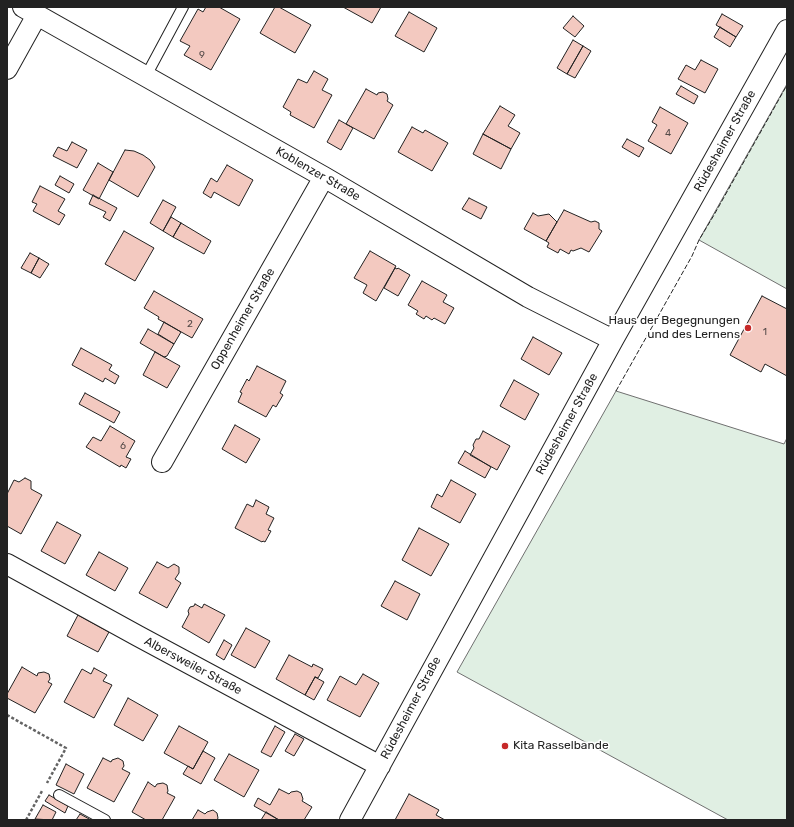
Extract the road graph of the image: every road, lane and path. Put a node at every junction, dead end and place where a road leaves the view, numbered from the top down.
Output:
1 (183, 7) edge
2 (30, 11) edge
3 (787, 30) edge
4 (7, 69) edge
5 (146, 76) junction
6 (324, 177) junction
7 (613, 340) junction
8 (162, 462) dead end
9 (7, 564) edge
10 (7, 715) edge
11 (66, 748) dead end
12 (380, 766) junction
13 (59, 795) dead end
14 (105, 820) edge
15 (350, 820) edge

1 - 5 lane
2 - 4 street
2 - 5 street, Koblenzer Straße
3 - 7 street, Rüdesheimer Straße
5 - 6 street, Koblenzer Straße
6 - 7 street, Koblenzer Straße
6 - 8 street, Oppenheimer Straße
7 - 12 street, Rüdesheimer Straße
9 - 12 street, Albersweiler Straße
10 - 11 path
12 - 15 street, Rüdesheimer Straße
13 - 14 lane

